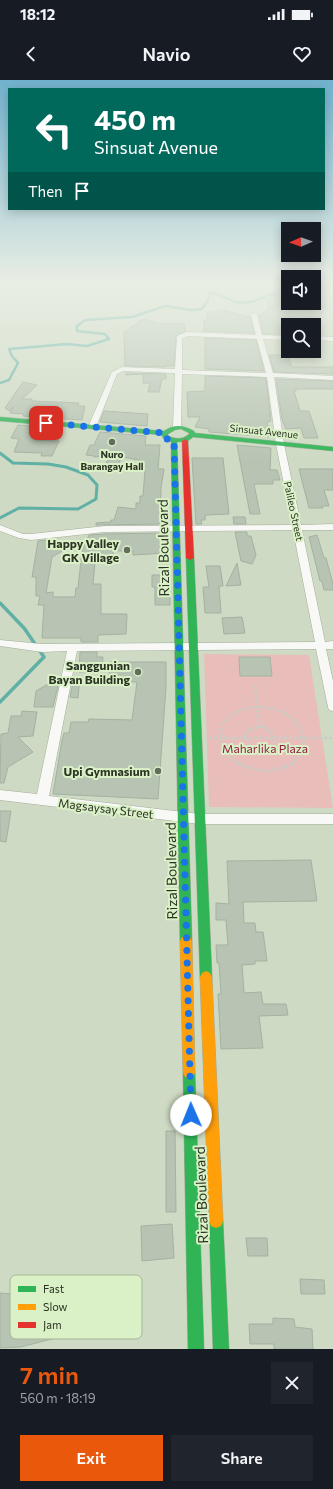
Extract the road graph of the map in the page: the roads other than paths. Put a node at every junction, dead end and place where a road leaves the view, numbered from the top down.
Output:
1 (178, 342) edge
2 (262, 342) edge
3 (179, 372) junction
4 (270, 376) junction
5 (333, 378) edge
6 (0, 419) edge
7 (92, 427) junction
8 (177, 427) junction
9 (165, 433) junction
10 (188, 438) junction
11 (174, 441) junction
12 (280, 444) junction
13 (333, 449) edge
14 (333, 527) edge
15 (0, 528) edge
16 (176, 528) junction
17 (188, 528) junction
18 (298, 528) junction
19 (0, 643) edge
20 (322, 645) junction
21 (333, 645) edge
22 (179, 646) junction
23 (193, 646) junction
24 (73, 648) junction
25 (333, 707) edge
26 (0, 795) edge
27 (42, 800) junction
28 (184, 818) junction
29 (200, 819) junction
30 (333, 819) edge
31 (196, 1349) edge
32 (222, 1349) edge

1 - 3 street
2 - 4 street, Palileo Street
3 - 4 street
3 - 7 street
3 - 8 street
4 - 5 street
4 - 12 street, Palileo Street
6 - 7 main road
7 - 9 main road
8 - 9 main road
8 - 10 main road
9 - 11 main road
10 - 11 main road, Sinsuat Avenue
10 - 12 main road, Sinsuat Avenue
10 - 17 main road, Rizal Boulevard
11 - 16 main road, Rizal Boulevard
12 - 13 main road, Sinsuat Avenue
12 - 18 street, Palileo Street
14 - 18 street
15 - 16 street
16 - 17 street
16 - 22 main road, Rizal Boulevard
17 - 18 street
17 - 23 main road, Rizal Boulevard
18 - 20 street, Palileo Street
19 - 24 street
20 - 21 street
20 - 23 street
20 - 25 street, Palileo Street
22 - 23 street
22 - 24 street
22 - 28 main road, Rizal Boulevard
23 - 29 main road, Rizal Boulevard
24 - 27 street
26 - 27 street, Magsaysay Street
27 - 28 street, Magsaysay Street
28 - 29 street, Magsaysay Street
28 - 31 main road, Rizal Boulevard
29 - 30 street, Magsaysay Street
29 - 32 main road, Rizal Boulevard

